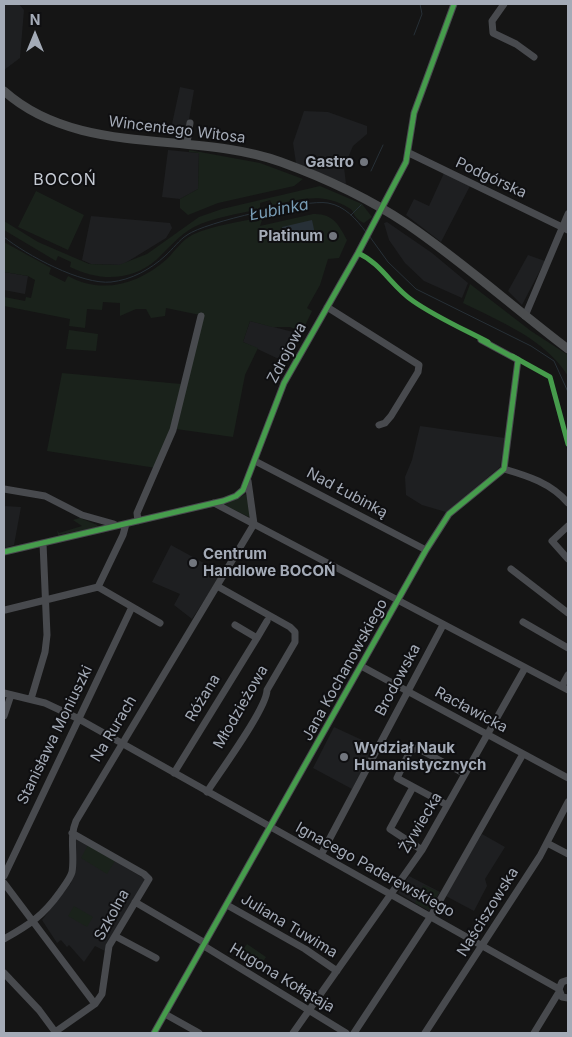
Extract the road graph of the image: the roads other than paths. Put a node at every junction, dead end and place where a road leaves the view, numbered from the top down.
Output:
1 (454, 4) edge
2 (504, 4) edge
3 (534, 57) dead end
4 (4, 91) edge
5 (190, 124) dead end
6 (187, 143) junction
7 (409, 153) junction
8 (382, 209) junction
9 (568, 214) edge
10 (565, 228) edge
11 (327, 306) junction
12 (201, 316) dead end
13 (525, 316) junction
14 (481, 340) dead end
15 (568, 349) edge
16 (379, 424) dead end
17 (255, 461) junction
18 (504, 468) junction
19 (248, 480) junction
20 (4, 489) edge
21 (214, 503) junction
22 (568, 503) edge
23 (138, 521) junction
24 (126, 524) junction
25 (254, 524) junction
26 (568, 526) edge
27 (43, 543) junction
28 (426, 550) junction
29 (4, 552) edge
30 (568, 559) edge
31 (512, 569) dead end
32 (217, 586) junction
33 (98, 587) junction
34 (46, 600) junction
35 (397, 601) junction
36 (132, 607) junction
37 (5, 610) dead end
38 (568, 612) edge
39 (267, 621) dead end
40 (523, 622) dead end
41 (160, 623) dead end
42 (235, 625) dead end
43 (443, 625) junction
44 (257, 638) junction
45 (568, 648) edge
46 (361, 666) junction
47 (525, 668) junction
48 (568, 675) edge
49 (565, 688) edge
50 (408, 691) junction
51 (8, 694) edge
52 (31, 699) junction
53 (4, 716) edge
54 (78, 718) junction
55 (488, 734) junction
56 (122, 743) junction
57 (524, 754) junction
58 (174, 773) junction
59 (465, 774) junction
60 (568, 778) edge
61 (413, 787) junction
62 (207, 792) junction
63 (568, 802) edge
64 (447, 806) junction
65 (271, 827) junction
66 (72, 833) junction
67 (547, 842) junction
68 (422, 850) junction
69 (568, 854) edge
70 (321, 855) junction
71 (4, 876) edge
72 (4, 882) edge
73 (391, 894) junction
74 (135, 902) junction
75 (227, 905) junction
76 (431, 916) junction
77 (33, 922) junction
78 (115, 936) junction
79 (4, 939) edge
80 (204, 945) junction
81 (483, 946) junction
82 (156, 958) dead end
83 (337, 971) junction
84 (4, 973) edge
85 (564, 987) edge
86 (95, 1004) junction
87 (309, 1010) junction
88 (165, 1014) junction
89 (56, 1032) edge
90 (154, 1033) edge
91 (198, 1033) edge
92 (293, 1033) edge
93 (346, 1033) edge
94 (354, 1033) edge
95 (425, 1033) edge
96 (534, 1033) edge

1 - 7 street, Zdrojowa
2 - 3 street
4 - 6 main road, Wincentego Witosa
5 - 6 street
6 - 8 main road, Wincentego Witosa
7 - 8 street, Zdrojowa
7 - 10 street, Podgórska
8 - 11 street, Zdrojowa
8 - 13 main road, Wincentego Witosa
9 - 10 street
10 - 13 street
11 - 16 street
11 - 17 street, Zdrojowa
12 - 23 street
13 - 15 main road, Wincentego Witosa
14 - 18 street
17 - 19 street, Zdrojowa
17 - 28 street, Nad Łubinką
18 - 22 street
18 - 28 street, Jana Kochanowskiego
19 - 21 street, Zdrojowa
19 - 25 street
20 - 24 street
21 - 23 street, Zdrojowa
21 - 25 street
23 - 24 street, Zdrojowa
24 - 27 street, Zdrojowa
24 - 33 street
25 - 32 street, Na Rurach
25 - 35 street
26 - 30 street
27 - 29 street, Zdrojowa
27 - 34 street
28 - 35 street, Jana Kochanowskiego
31 - 38 street
32 - 56 street, Na Rurach
32 - 62 street, Młodzieżowa
33 - 34 street
33 - 36 street
34 - 37 street
34 - 52 street
35 - 43 street
35 - 46 street, Jana Kochanowskiego
36 - 41 street
36 - 54 street, Stanisława Moniuszki
39 - 44 street, Różana
40 - 45 street
42 - 44 street
43 - 47 street
43 - 50 street, Brodowska
44 - 58 street, Różana
46 - 50 street, Racławicka
46 - 65 street, Jana Kochanowskiego
47 - 49 street
47 - 55 street, Żywiecka
48 - 49 street
50 - 55 street, Racławicka
50 - 70 street, Brodowska
51 - 52 street, Ignacego Paderewskiego
51 - 53 street
52 - 54 street, Ignacego Paderewskiego
54 - 56 street, Ignacego Paderewskiego
54 - 71 street, Stanisława Moniuszki
55 - 57 street, Racławicka
55 - 59 street, Żywiecka
56 - 58 street, Ignacego Paderewskiego
56 - 66 street, Na Rurach
57 - 60 street, Racławicka
57 - 76 street
58 - 62 street, Ignacego Paderewskiego
59 - 61 street
59 - 64 street, Żywiecka
61 - 64 street
61 - 68 street
62 - 65 street, Ignacego Paderewskiego
63 - 67 street, Naściszowska
64 - 68 street, Żywiecka
65 - 70 street, Ignacego Paderewskiego
65 - 75 street, Jana Kochanowskiego
66 - 74 street, Szkolna
66 - 77 street, Na Rurach
67 - 69 street
67 - 81 street, Naściszowska
68 - 73 street, Żywiecka
70 - 73 street, Ignacego Paderewskiego
72 - 77 street
73 - 76 street, Ignacego Paderewskiego
73 - 83 street, Żywiecka
74 - 78 street, Szkolna
74 - 80 street, Hugona Kołłątaja
75 - 80 street, Jana Kochanowskiego
75 - 83 street, Juliana Tuwima
76 - 81 street, Ignacego Paderewskiego
76 - 94 street
77 - 79 street, Na Rurach
77 - 86 street
78 - 82 street
78 - 86 street, Szkolna
80 - 87 street, Hugona Kołłątaja
80 - 88 street, Jana Kochanowskiego
81 - 85 street, Ignacego Paderewskiego
81 - 95 street, Naściszowska
83 - 87 street, Żywiecka
84 - 89 street
85 - 96 street
86 - 89 street
87 - 92 street, Żywiecka
87 - 93 street, Hugona Kołłątaja
88 - 90 street, Jana Kochanowskiego
88 - 91 street

